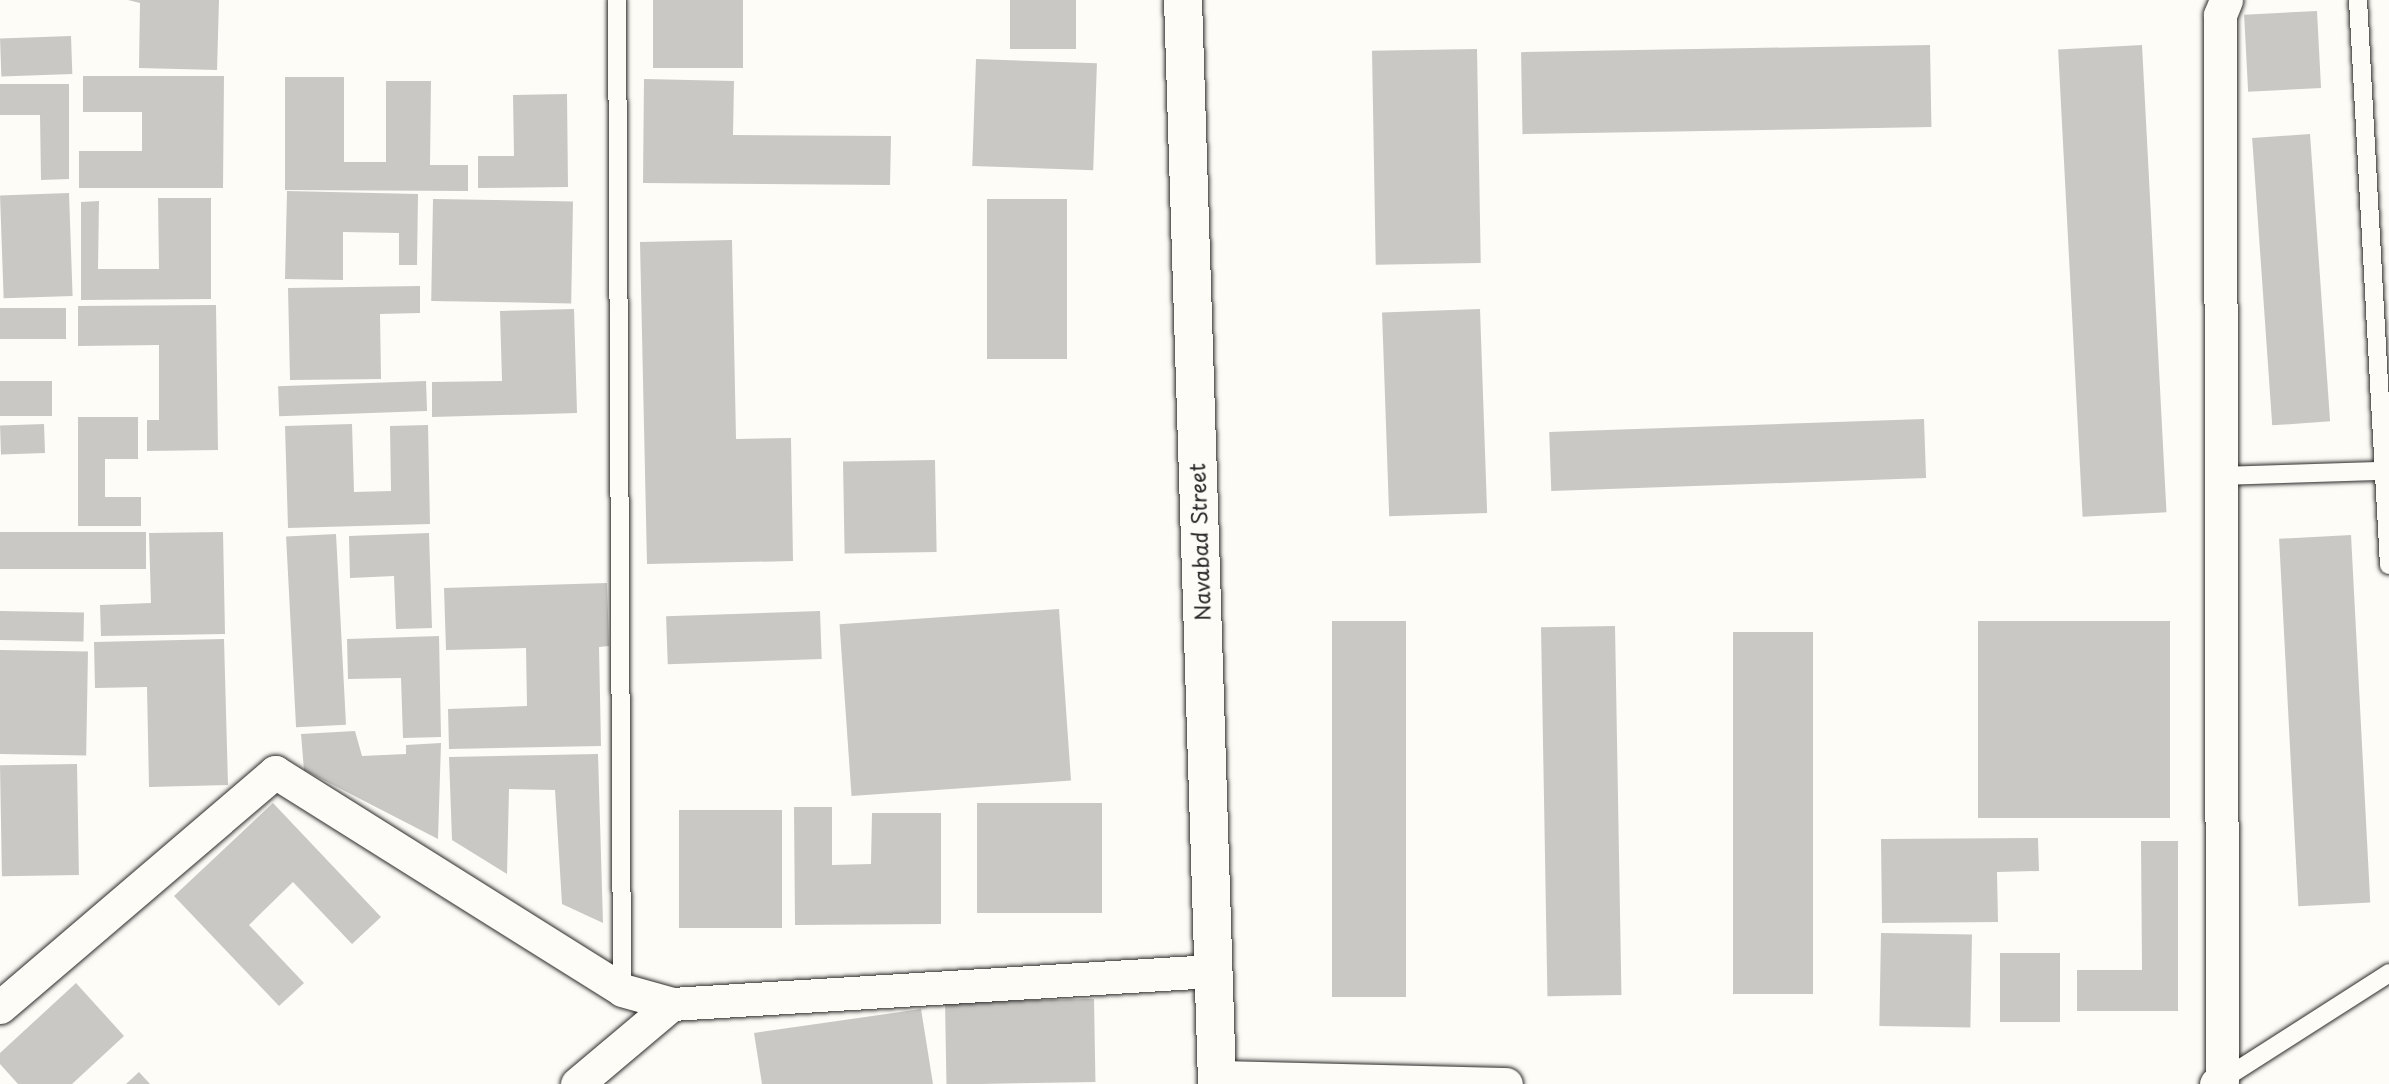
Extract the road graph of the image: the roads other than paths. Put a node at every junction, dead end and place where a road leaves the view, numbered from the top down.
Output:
1 (617, 0) edge
2 (1183, 0) edge
3 (2226, 0) edge
4 (2358, 0) edge
5 (2384, 471) junction
6 (2221, 476) junction
7 (2389, 565) edge
8 (1212, 971) junction
9 (2389, 972) edge
10 (622, 990) junction
11 (672, 1004) junction
12 (0, 1007) edge
13 (1217, 1080) edge
14 (2219, 1082) edge
15 (577, 1084) edge
16 (1506, 1084) edge

1 - 10 lane
2 - 8 street, Navabad Street
3 - 6 street
4 - 5 lane
5 - 6 lane
5 - 7 lane
6 - 14 street
8 - 11 street
8 - 13 street, Navabad Street
9 - 14 lane
10 - 11 street
10 - 12 street
11 - 15 street
13 - 16 street

